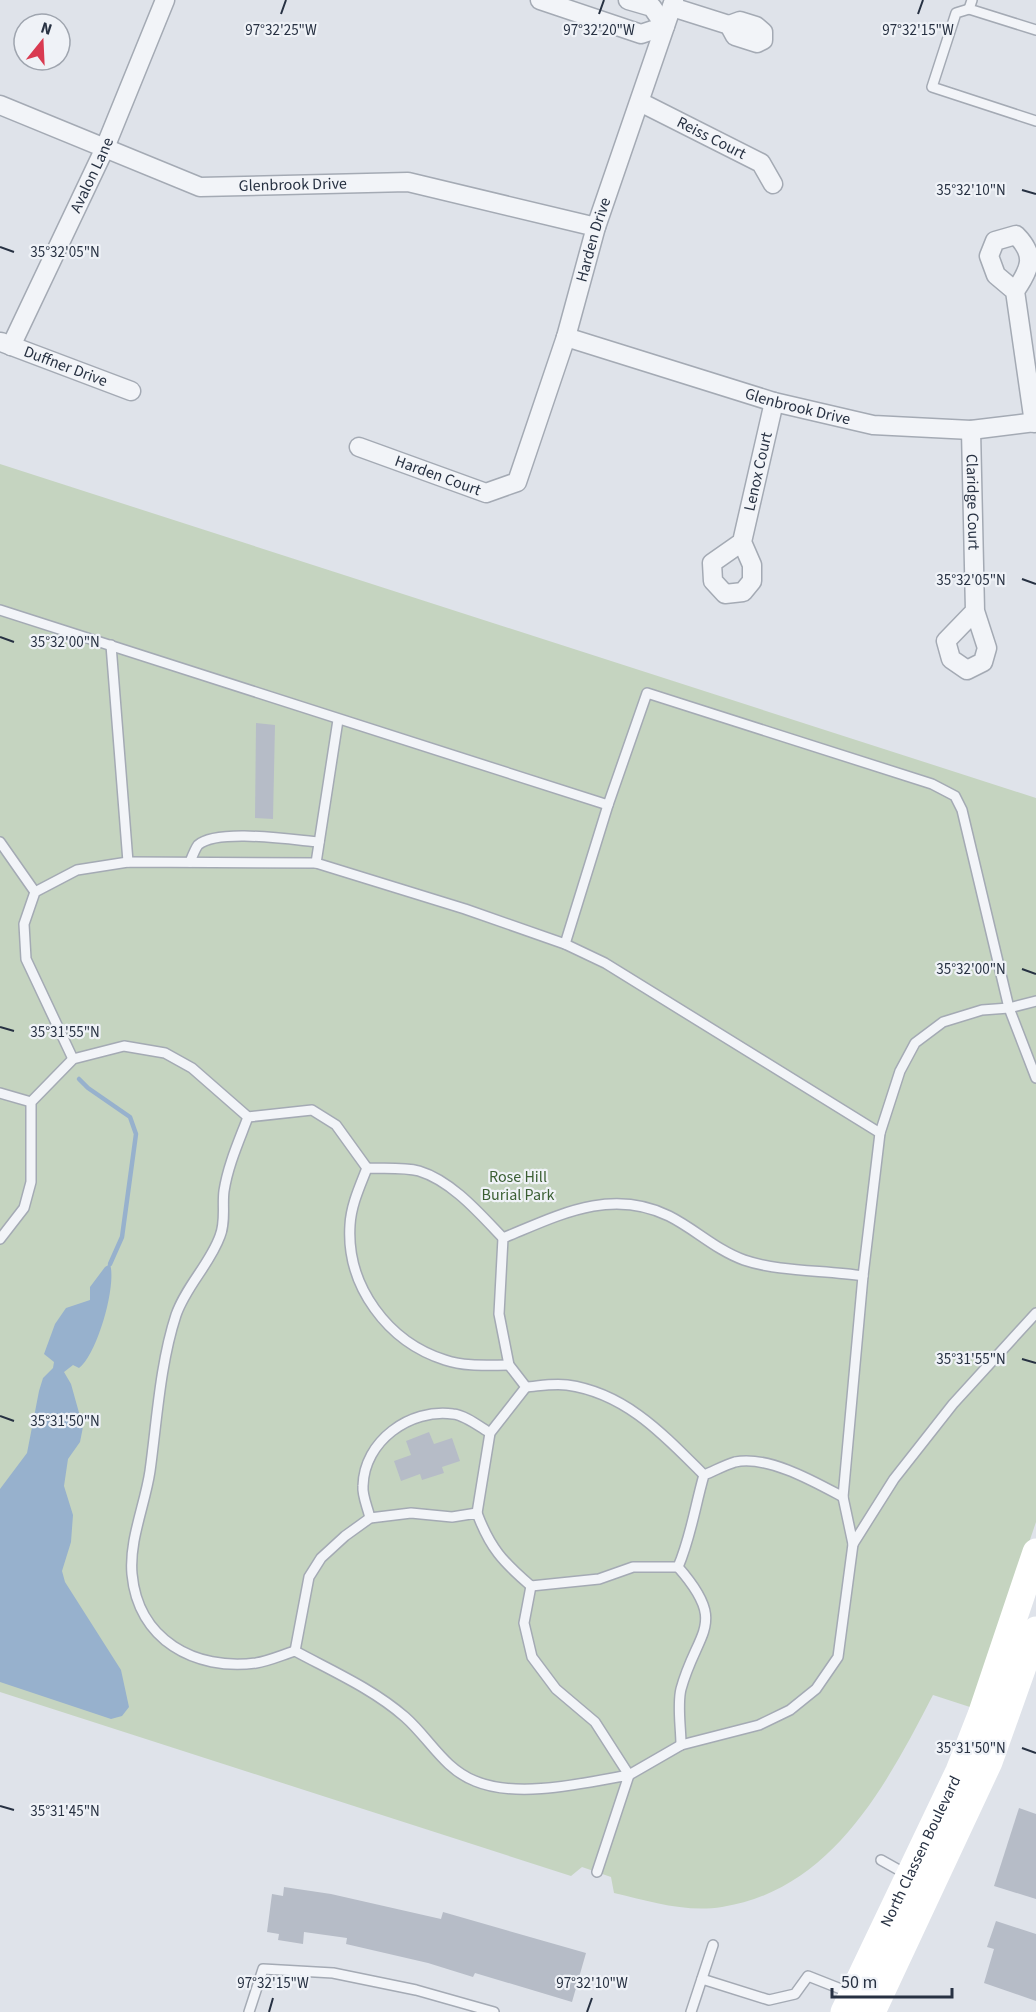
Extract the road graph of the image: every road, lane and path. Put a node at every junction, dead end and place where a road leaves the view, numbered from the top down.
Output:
1 (165, 0) edge
2 (540, 0) edge
3 (628, 0) edge
4 (673, 3) edge
5 (970, 4) edge
6 (729, 25) dead end
7 (665, 26) junction
8 (1036, 30) edge
9 (640, 102) junction
10 (0, 105) edge
11 (1036, 121) edge
12 (104, 150) junction
13 (773, 184) dead end
14 (596, 227) junction
15 (1015, 291) dead end
16 (566, 337) junction
17 (6, 343) edge
18 (131, 391) dead end
19 (774, 402) junction
20 (1035, 423) edge
21 (971, 430) junction
22 (359, 447) dead end
23 (518, 482) joint
24 (742, 542) dead end
25 (0, 610) edge
26 (975, 611) dead end
27 (111, 645) junction
28 (338, 720) junction
29 (608, 805) junction
30 (0, 842) edge
31 (319, 842) junction
32 (128, 862) junction
33 (190, 862) junction
34 (315, 863) junction
35 (35, 892) junction
36 (565, 944) junction
37 (1036, 1001) edge
38 (1009, 1008) junction
39 (73, 1059) junction
40 (1036, 1078) edge
41 (0, 1093) edge
42 (31, 1102) junction
43 (248, 1118) junction
44 (880, 1132) junction
45 (367, 1168) junction
46 (503, 1238) junction
47 (0, 1239) edge
48 (863, 1276) junction
49 (1036, 1313) edge
50 (509, 1365) junction
51 (526, 1387) junction
52 (490, 1433) junction
53 (704, 1475) junction
54 (843, 1497) junction
55 (477, 1513) junction
56 (370, 1518) junction
57 (853, 1544) junction
58 (1036, 1552) edge
59 (678, 1567) junction
60 (531, 1586) junction
61 (1036, 1630) edge
62 (295, 1651) junction
63 (681, 1745) junction
64 (629, 1775) junction
65 (881, 1860) dead end
66 (597, 1872) dead end
67 (922, 1881) junction
68 (713, 1945) dead end
69 (702, 1979) junction
70 (857, 2006) edge
71 (249, 2012) edge
72 (494, 2012) edge
73 (691, 2012) edge

1 - 12 street, Avalon Lane
2 - 7 street
3 - 7 street
4 - 6 street
4 - 7 street, Harden Drive
5 - 8 lane
5 - 11 lane
7 - 9 street, Harden Drive
9 - 13 street, Reiss Court
9 - 14 street, Harden Drive
10 - 12 street, Glenbrook Drive
12 - 14 street, Glenbrook Drive
12 - 17 street, Avalon Lane
14 - 16 street, Harden Drive
15 - 20 street
16 - 19 street, Glenbrook Drive
16 - 23 street, Harden Drive
17 - 18 street, Duffner Drive
19 - 21 street, Glenbrook Drive
19 - 24 street, Lenox Court
20 - 21 street, Glenbrook Drive
21 - 26 street, Claridge Court
22 - 23 street, Harden Court
25 - 27 lane
27 - 28 lane
27 - 32 lane
28 - 29 lane
28 - 31 lane
29 - 36 lane
29 - 38 lane
30 - 35 lane
31 - 33 lane
31 - 34 lane
32 - 33 lane
32 - 35 lane
33 - 34 lane
34 - 36 lane
35 - 39 lane
36 - 44 lane
37 - 38 lane
38 - 40 lane
38 - 44 lane
39 - 42 lane
39 - 43 lane
41 - 42 lane
42 - 47 lane
43 - 45 lane
43 - 62 lane
44 - 48 lane
45 - 46 lane
45 - 50 lane
46 - 48 lane
46 - 50 lane
48 - 54 lane
49 - 57 lane
50 - 51 lane
51 - 52 lane
51 - 53 lane
52 - 55 lane
52 - 56 lane
53 - 54 lane
53 - 59 lane
54 - 57 lane
55 - 56 lane
55 - 60 lane
56 - 62 lane
57 - 63 lane
58 - 67 main road, North Classen Boulevard
59 - 60 lane
59 - 63 lane
60 - 64 lane
61 - 67 main road, North Classen Boulevard
62 - 64 lane
63 - 64 lane
64 - 66 lane
65 - 67 lane
67 - 70 main road, North Classen Boulevard
68 - 69 lane
69 - 70 lane
69 - 73 lane
71 - 72 lane

